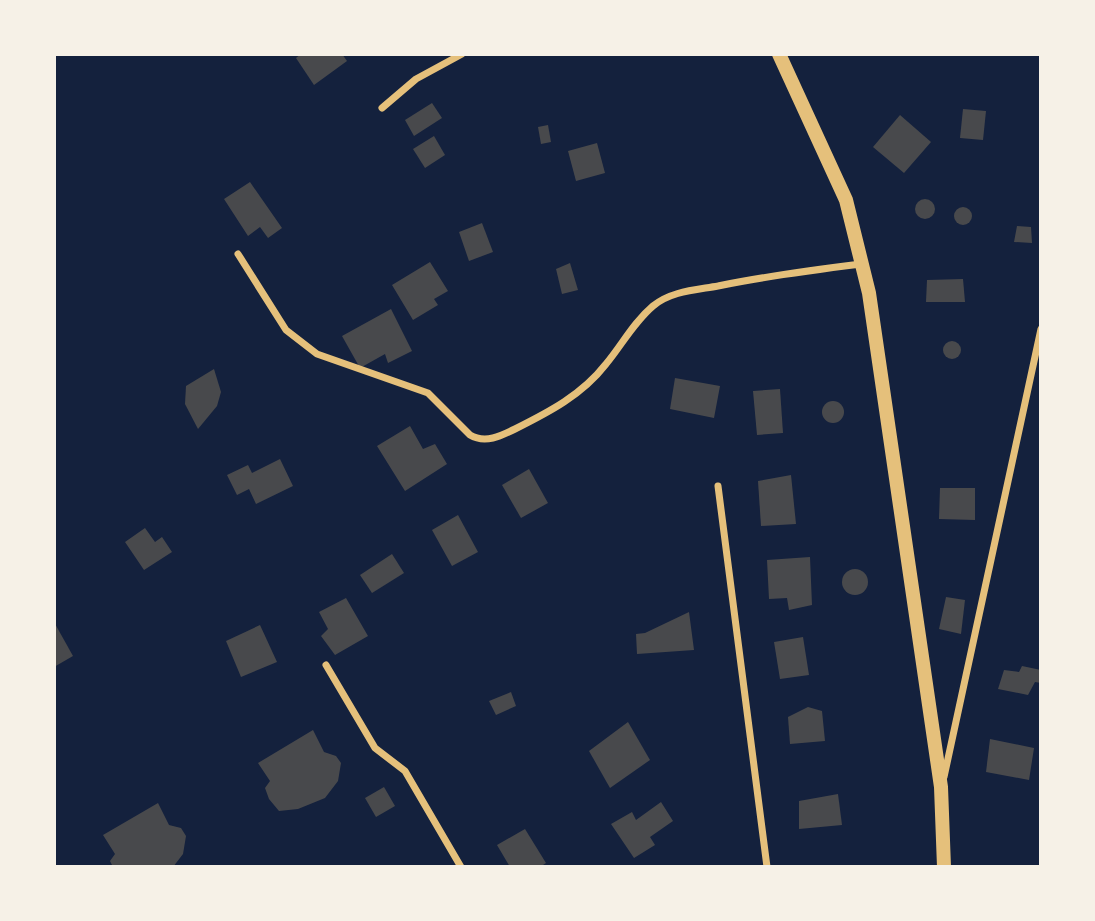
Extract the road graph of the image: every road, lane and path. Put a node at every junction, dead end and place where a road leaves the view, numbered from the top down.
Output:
1 (461, 54) edge
2 (779, 54) edge
3 (382, 107) dead end
4 (238, 254) dead end
5 (861, 264) junction
6 (1041, 329) edge
7 (718, 486) dead end
8 (326, 665) dead end
9 (941, 788) junction
10 (461, 867) edge
11 (767, 867) edge
12 (944, 867) edge

1 - 3 street
2 - 5 main road
4 - 5 street
5 - 9 main road
6 - 9 street
7 - 11 street
8 - 10 street
9 - 12 main road

